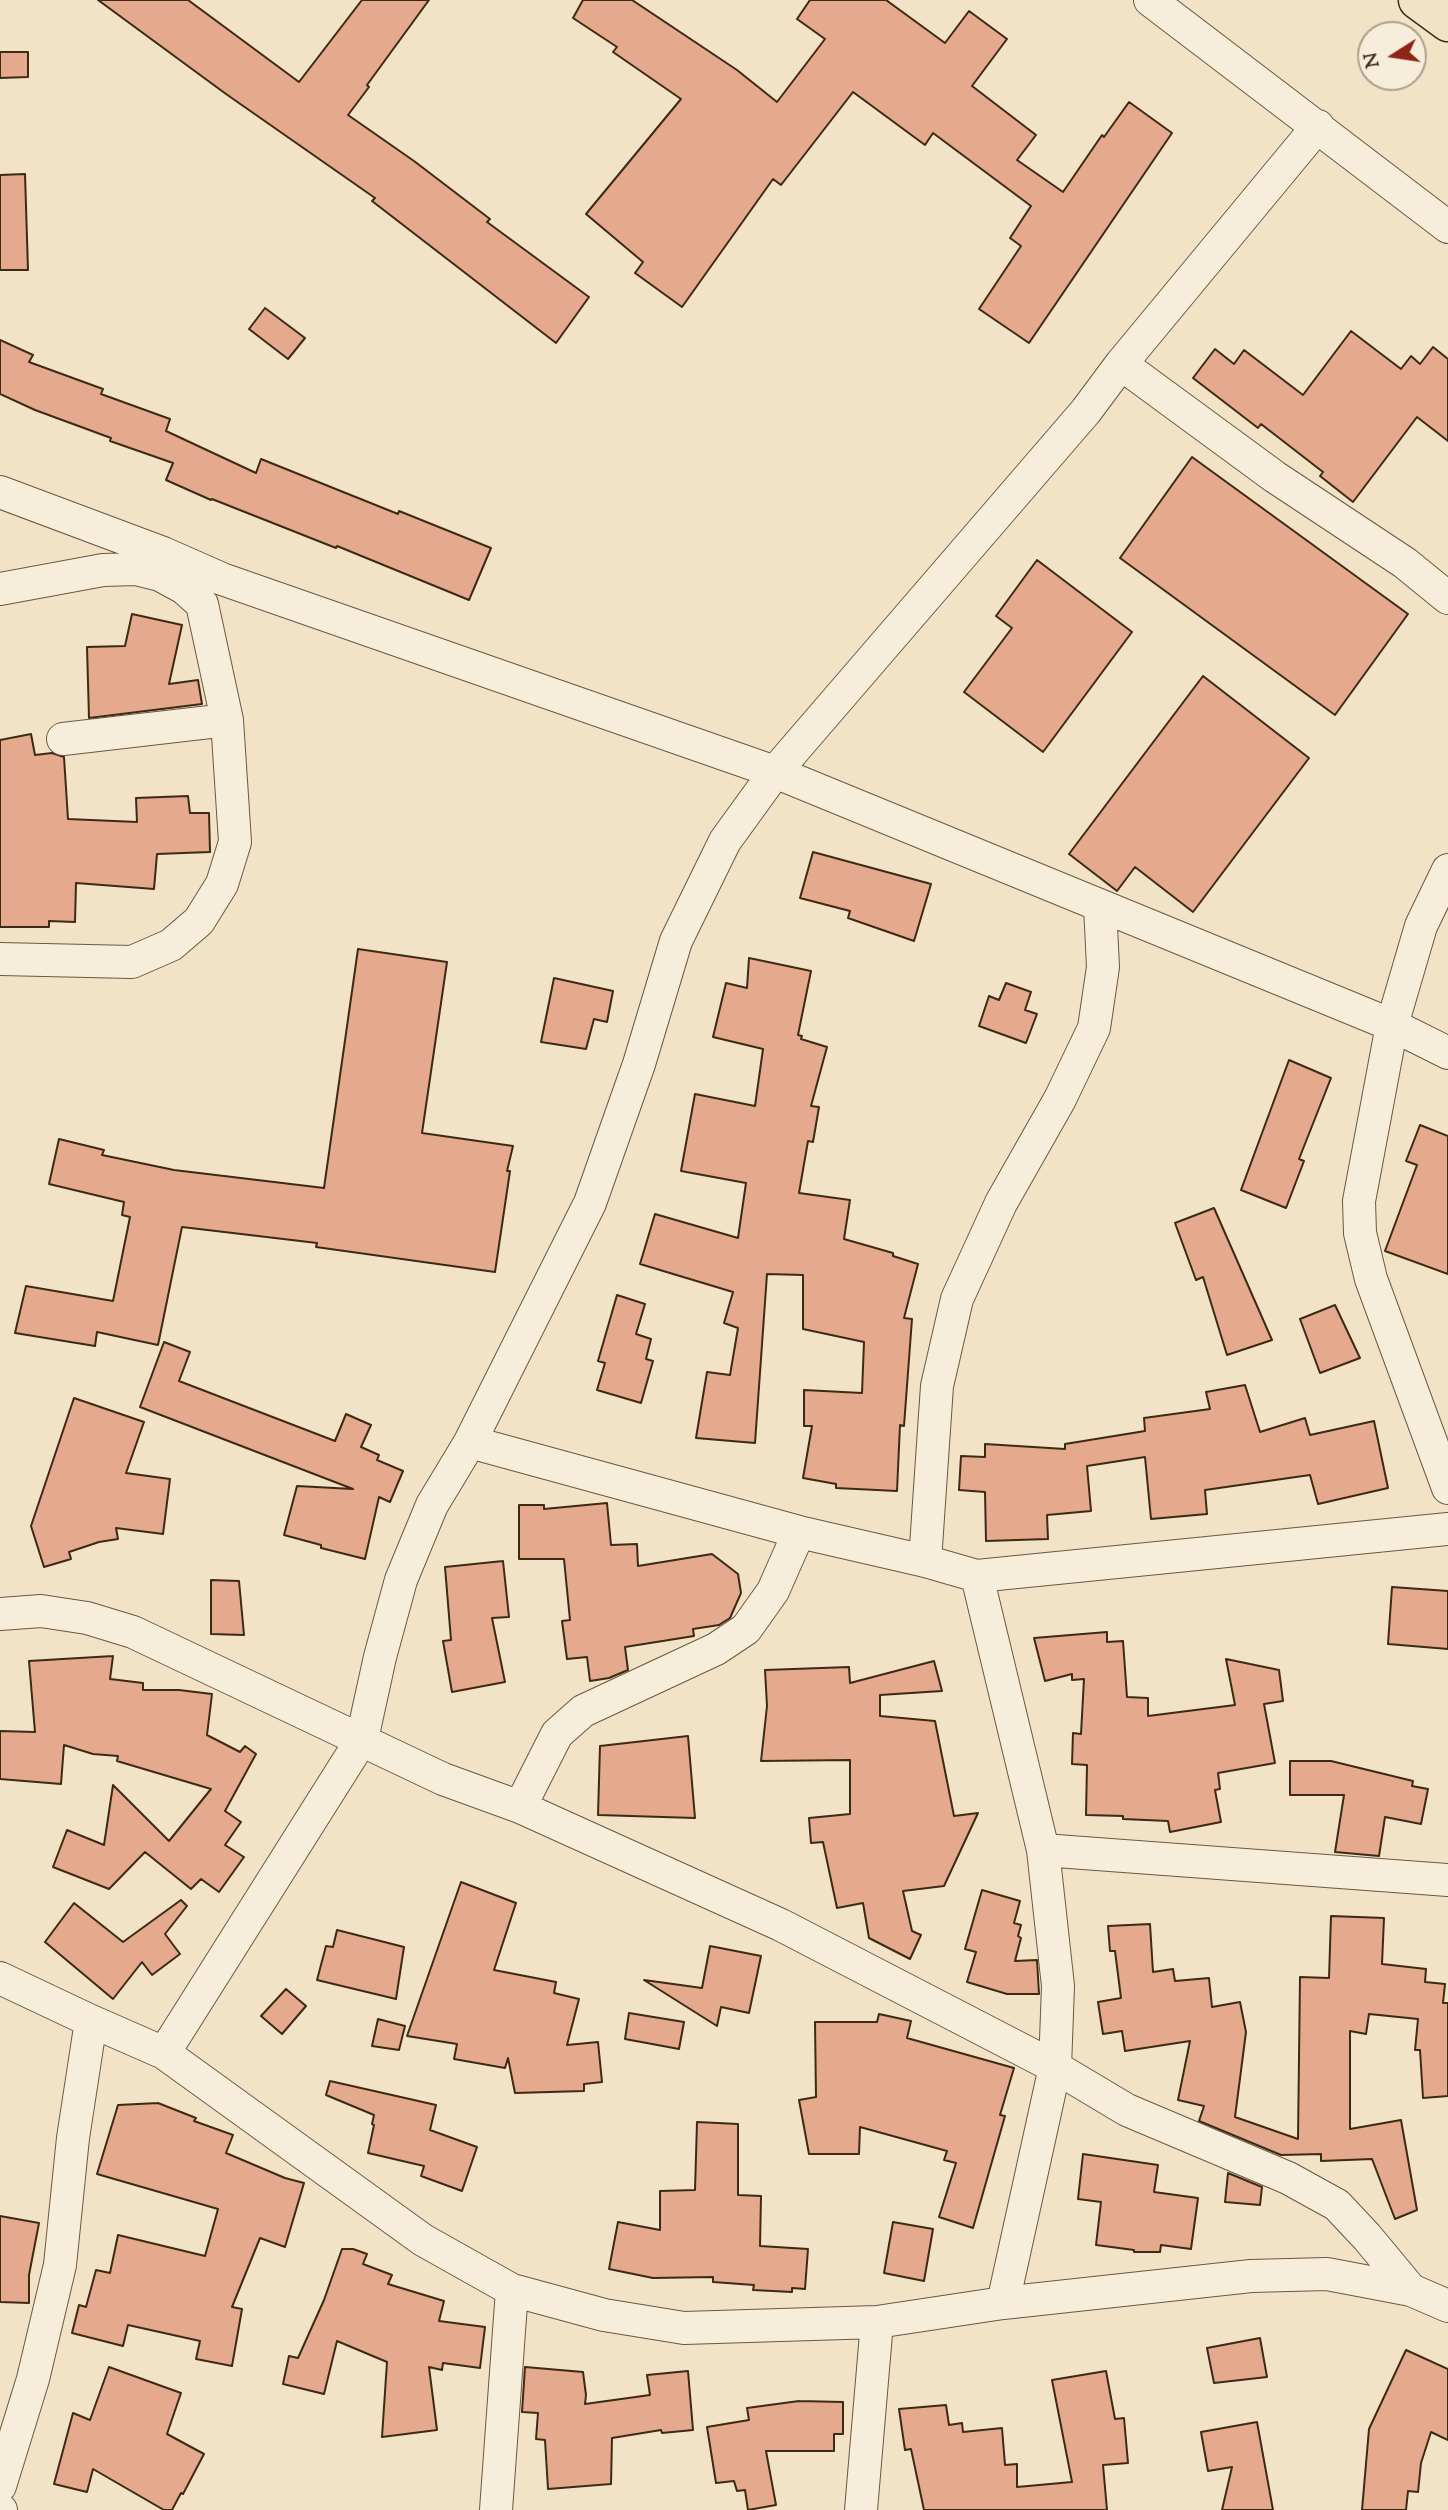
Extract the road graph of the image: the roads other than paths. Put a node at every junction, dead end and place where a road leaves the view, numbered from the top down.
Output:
1 (1150, 0) edge
2 (1418, 0) edge
3 (1448, 22) edge
4 (1318, 126) junction
5 (1448, 227) edge
6 (1121, 364) junction
7 (0, 492) edge
8 (0, 589) edge
9 (1448, 598) edge
10 (227, 720) junction
11 (63, 739) dead end
12 (775, 772) junction
13 (1448, 870) edge
14 (1100, 906) junction
15 (0, 960) edge
16 (1392, 1026) junction
17 (1448, 1053) edge
18 (470, 1442) junction
19 (1448, 1488) edge
20 (1448, 1529) edge
21 (799, 1532) junction
22 (925, 1561) junction
23 (977, 1576) junction
24 (0, 1614) edge
25 (362, 1739) junction
26 (520, 1807) junction
27 (1043, 1850) junction
28 (1448, 1880) edge
29 (0, 1978) edge
30 (91, 2021) junction
31 (164, 2053) junction
32 (1055, 2067) junction
33 (512, 2290) junction
34 (1411, 2290) junction
35 (1003, 2303) junction
36 (1448, 2306) edge
37 (877, 2322) junction
38 (0, 2486) edge
39 (496, 2510) edge
40 (861, 2510) edge

1 - 4 street
2 - 3 main road
4 - 5 street
4 - 6 street
6 - 9 street
6 - 12 street
7 - 12 street
8 - 10 street
10 - 11 street
10 - 15 street
12 - 14 street
12 - 18 street
13 - 16 street
14 - 16 street
14 - 22 street
16 - 17 street
16 - 19 street
18 - 21 street
18 - 25 street
20 - 23 street
21 - 22 street
21 - 26 street
22 - 23 street
23 - 27 street
24 - 25 street
25 - 26 street
25 - 31 street
26 - 32 street
27 - 28 street
27 - 32 street
29 - 30 street
30 - 31 street
30 - 38 street
31 - 33 street
32 - 34 street
32 - 35 street
33 - 37 street
33 - 39 street
34 - 35 street
34 - 36 street
35 - 37 street
37 - 40 street

